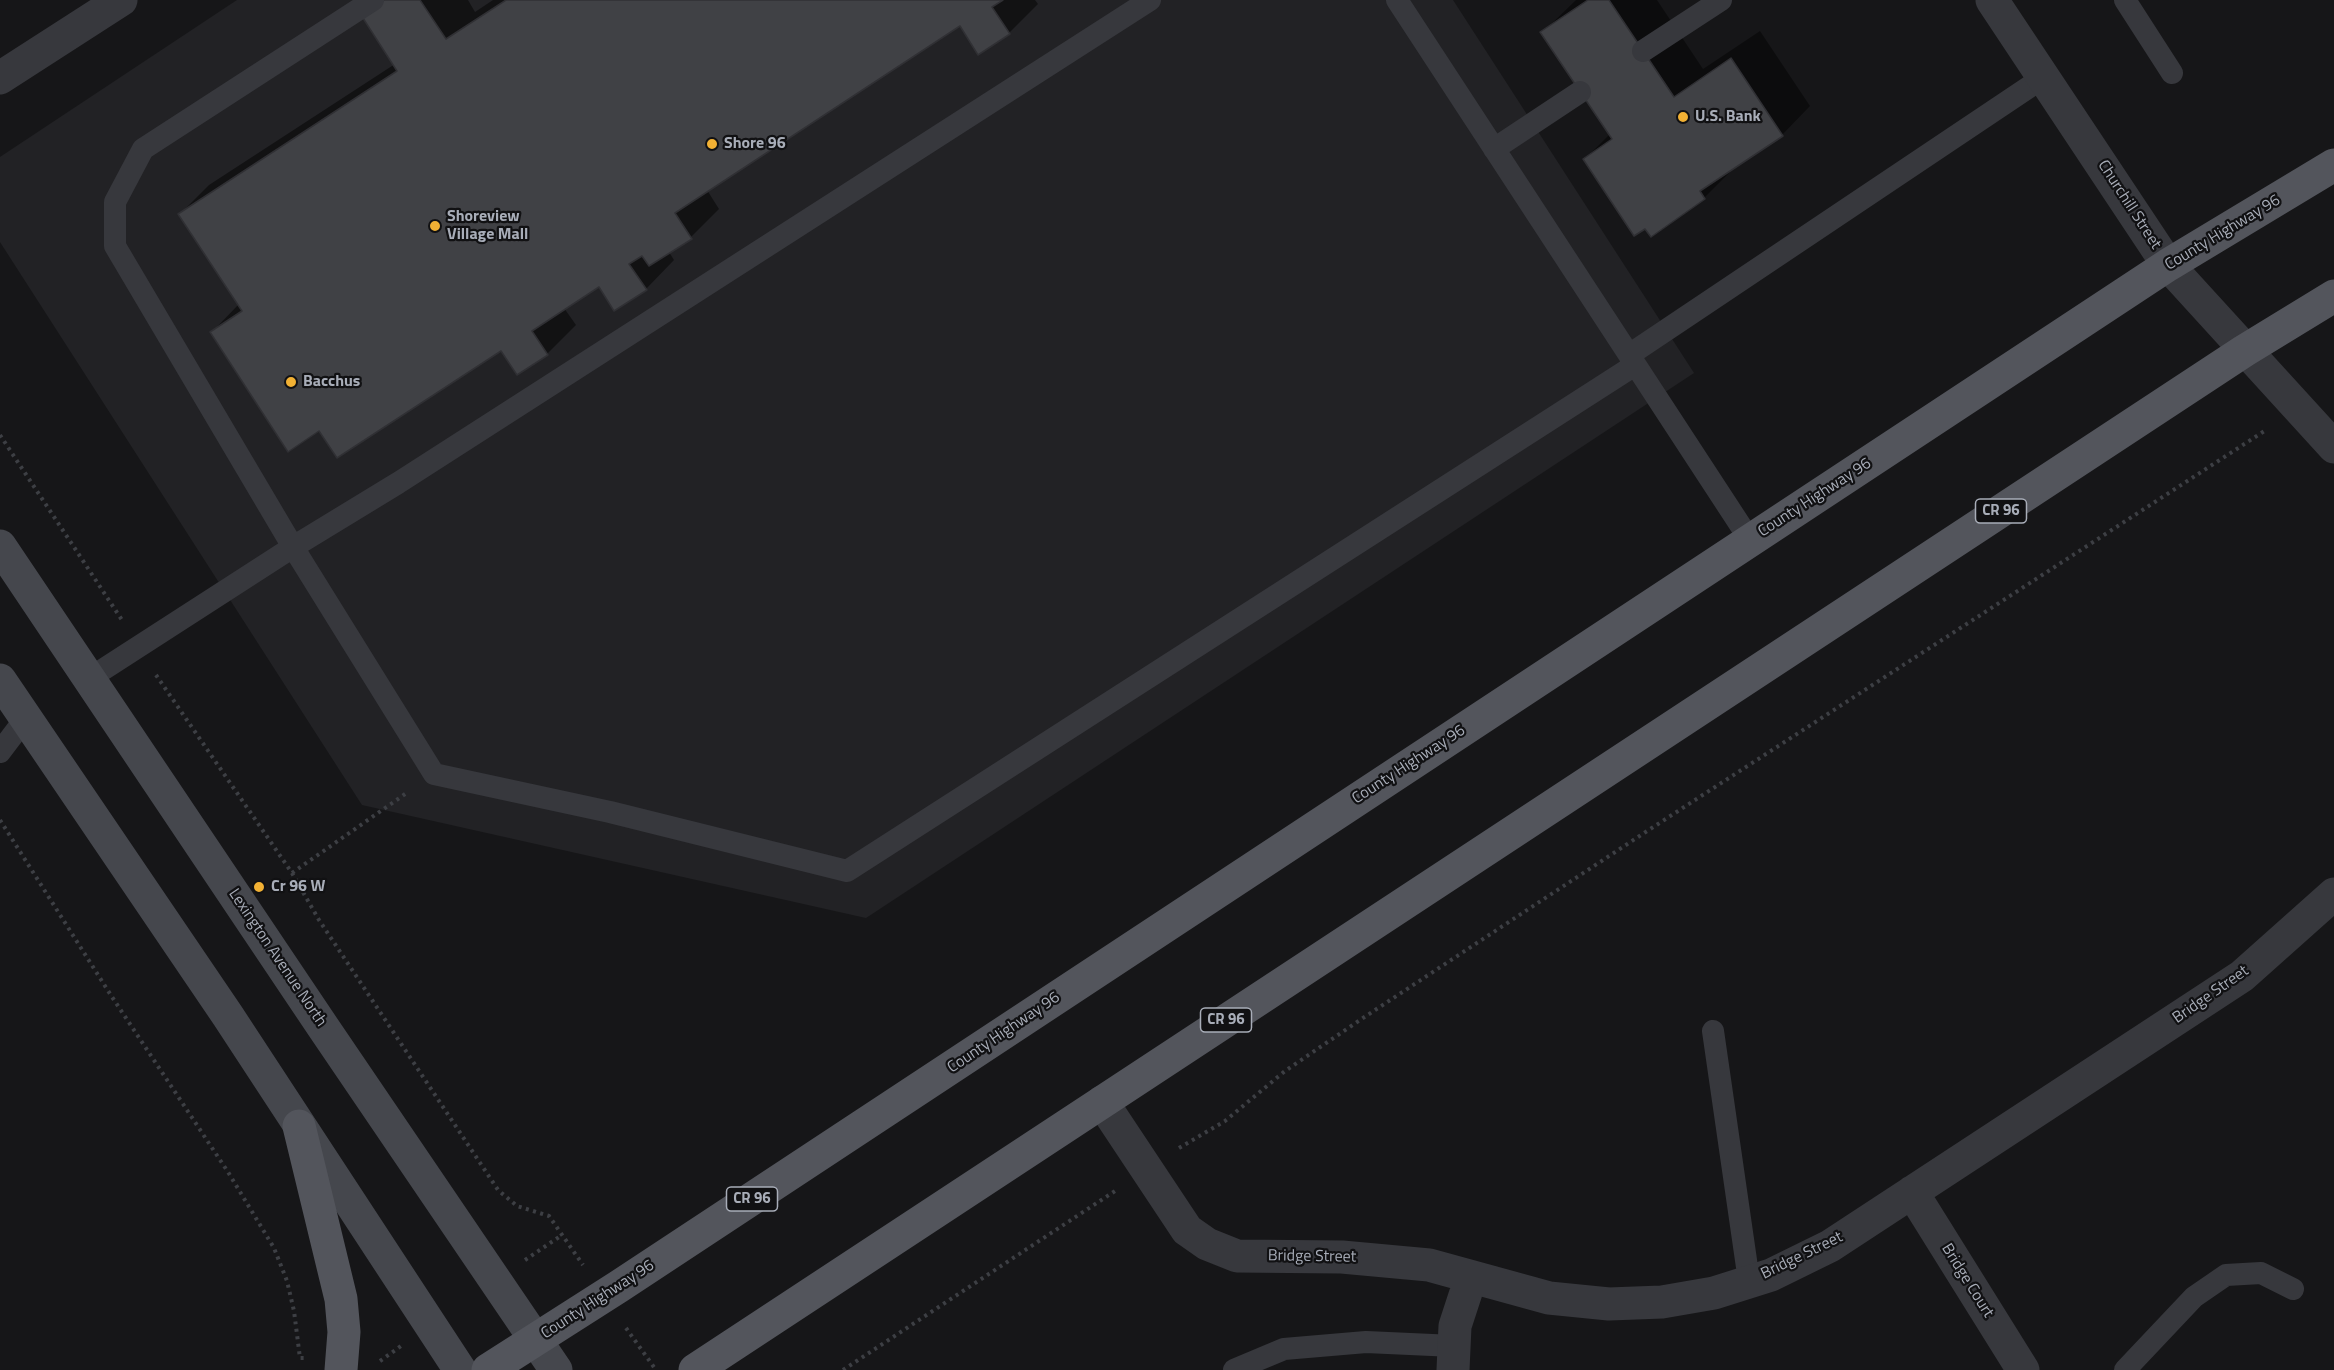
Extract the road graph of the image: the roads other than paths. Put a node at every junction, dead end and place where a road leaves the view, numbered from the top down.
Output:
1 (121, 0) edge
2 (373, 0) edge
3 (1150, 0) edge
4 (1397, 0) edge
5 (1721, 0) edge
6 (1992, 0) edge
7 (2125, 0) edge
8 (1643, 51) dead end
9 (2172, 73) dead end
10 (2044, 77) junction
11 (0, 78) edge
12 (1580, 92) dead end
13 (1494, 149) junction
14 (2334, 165) edge
15 (2168, 266) junction
16 (2334, 296) edge
17 (2244, 351) junction
18 (1632, 360) junction
19 (2334, 447) edge
20 (1750, 540) junction
21 (0, 546) edge
22 (293, 547) junction
23 (90, 678) junction
24 (0, 680) edge
25 (13, 723) edge
26 (0, 752) edge
27 (2334, 894) edge
28 (1713, 1031) dead end
29 (1102, 1102) junction
30 (299, 1126) junction
31 (1912, 1192) junction
32 (1471, 1277) junction
33 (1749, 1281) junction
34 (2293, 1289) dead end
35 (536, 1340) junction
36 (1454, 1358) edge
37 (341, 1370) edge
38 (460, 1370) edge
39 (488, 1370) edge
40 (556, 1370) edge
41 (695, 1370) edge
42 (1234, 1370) edge
43 (2023, 1370) edge
44 (2125, 1370) edge

1 - 11 street
2 - 22 lane
3 - 22 lane
4 - 13 lane
5 - 8 lane
6 - 10 street, Churchill Street
7 - 9 lane
10 - 15 street, Churchill Street
10 - 18 lane
12 - 13 lane
13 - 18 lane
14 - 15 main road, County Highway 96 / CR 96
15 - 17 street, Churchill Street
15 - 20 main road, County Highway 96 / CR 96
16 - 17 main road, CR 96
17 - 19 street, Churchill Street
17 - 29 main road, CR 96
18 - 20 lane
18 - 22 lane
20 - 35 main road, County Highway 96 / CR 96
21 - 23 main road, Lexington Avenue North
22 - 23 lane
23 - 35 main road, Lexington Avenue North
24 - 25 main road
25 - 26 lane
25 - 30 main road
27 - 31 street, Bridge Street
28 - 33 lane
29 - 32 street, Bridge Street
29 - 41 main road, CR 96
30 - 37 main road
30 - 38 main road
31 - 33 street, Bridge Street
31 - 43 street, Bridge Court
32 - 33 street, Bridge Street
32 - 36 street
34 - 44 lane
35 - 39 main road, County Highway 96 / CR 96
35 - 40 main road, Lexington Avenue North
36 - 42 lane

